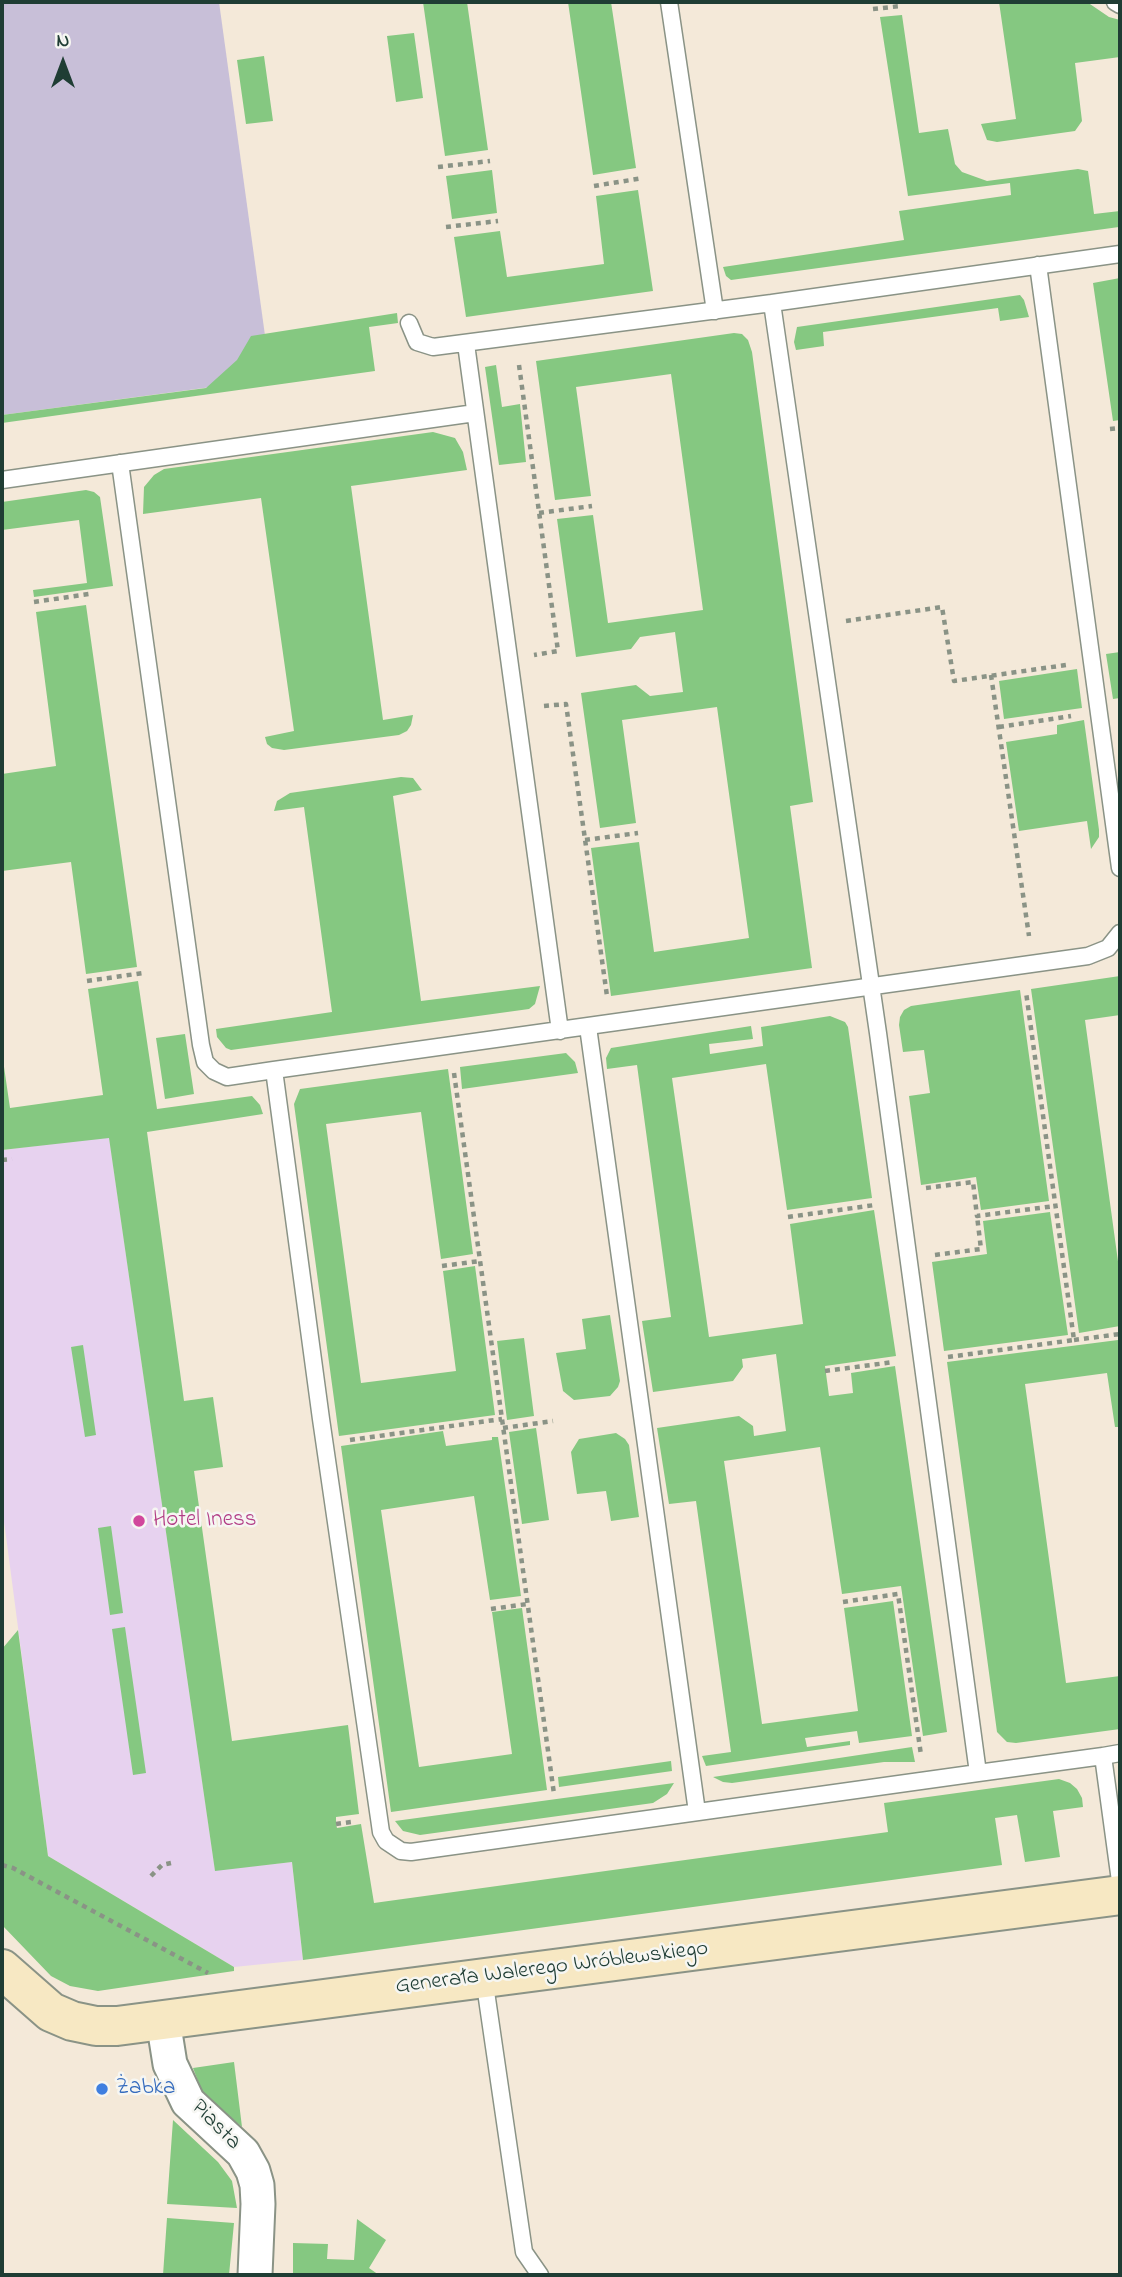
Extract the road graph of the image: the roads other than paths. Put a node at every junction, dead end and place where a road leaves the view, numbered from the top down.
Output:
1 (669, 2) edge
2 (1115, 2) edge
3 (1120, 5) edge
4 (1120, 254) edge
5 (1038, 265) junction
6 (772, 303) junction
7 (715, 311) junction
8 (409, 323) dead end
9 (466, 344) junction
10 (475, 413) junction
11 (120, 463) junction
12 (2, 480) edge
13 (1120, 868) edge
14 (1120, 933) edge
15 (871, 987) junction
16 (588, 1027) junction
17 (560, 1031) junction
18 (274, 1070) junction
19 (1120, 1753) edge
20 (1103, 1756) junction
21 (978, 1773) junction
22 (697, 1812) junction
23 (1120, 1881) edge
24 (1120, 1895) edge
25 (2, 1969) edge
26 (484, 1978) junction
27 (163, 2020) junction
28 (255, 2275) edge
29 (540, 2275) edge

1 - 7 lane
2 - 3 lane
4 - 5 lane
5 - 6 lane
5 - 13 lane
6 - 7 lane
6 - 15 lane
7 - 9 lane
8 - 9 lane
9 - 10 lane
10 - 11 lane
10 - 17 lane
11 - 12 lane
11 - 18 lane
14 - 15 lane
15 - 16 lane
15 - 21 lane
16 - 17 lane
16 - 22 lane
17 - 18 lane
18 - 22 lane
19 - 20 lane
20 - 21 lane
20 - 23 lane
21 - 22 lane
24 - 26 street, Generała Walerego Wróblewskiego
25 - 27 street, Generała Walerego Wróblewskiego
26 - 27 street, Generała Walerego Wróblewskiego
26 - 29 lane
27 - 28 street, Piasta

